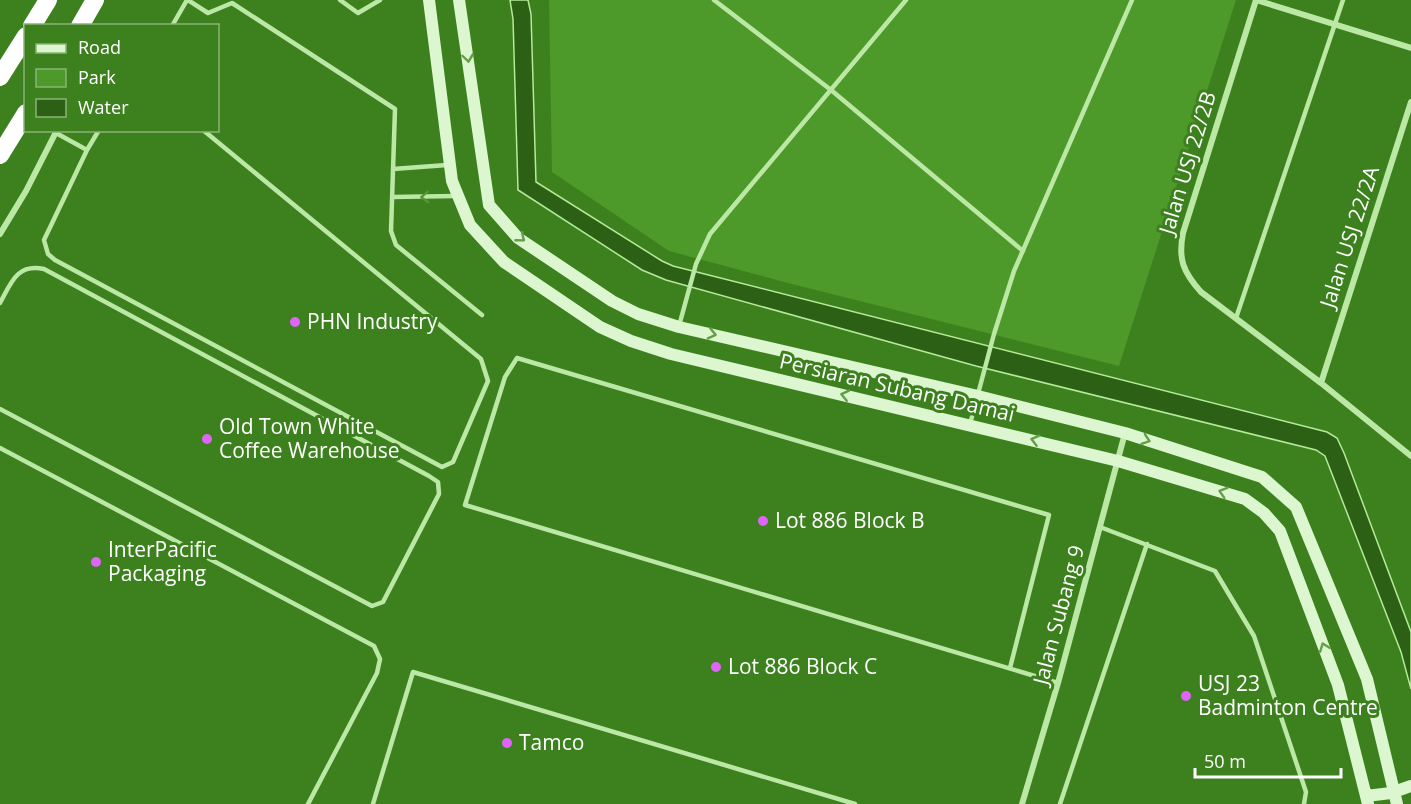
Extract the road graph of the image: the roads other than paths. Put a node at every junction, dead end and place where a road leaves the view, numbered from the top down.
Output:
1 (48, 0) edge
2 (187, 0) edge
3 (340, 0) edge
4 (380, 0) edge
5 (429, 0) edge
6 (459, 0) edge
7 (714, 0) edge
8 (906, 0) edge
9 (1132, 0) edge
10 (1256, 0) edge
11 (1343, 0) edge
12 (93, 3) edge
13 (33, 24) edge
14 (81, 24) edge
15 (88, 24) edge
16 (173, 24) edge
17 (1335, 25) junction
18 (24, 39) edge
19 (1411, 48) edge
20 (2, 72) edge
21 (831, 90) junction
22 (1411, 102) edge
23 (24, 117) edge
24 (57, 132) edge
25 (98, 132) edge
26 (205, 132) edge
27 (87, 150) junction
28 (0, 155) edge
29 (450, 165) junction
30 (393, 169) junction
31 (458, 196) junction
32 (392, 197) junction
33 (0, 234) edge
34 (1023, 251) junction
35 (0, 303) edge
36 (482, 315) dead end
37 (1236, 318) junction
38 (679, 327) junction
39 (1321, 383) junction
40 (978, 396) junction
41 (0, 409) edge
42 (970, 424) junction
43 (1125, 433) junction
44 (0, 448) edge
45 (1411, 456) edge
46 (1118, 460) junction
47 (1100, 527) junction
48 (1147, 544) junction
49 (1010, 668) junction
50 (1058, 683) junction
51 (1402, 793) edge
52 (1367, 800) edge
53 (308, 804) edge
54 (374, 804) edge
55 (855, 804) edge
56 (1022, 804) edge
57 (1060, 804) edge
58 (1304, 804) edge

1 - 13 highway
2 - 16 lane
2 - 30 lane
3 - 4 lane
5 - 29 street, Persiaran Subang Damai
6 -> 38 street, Persiaran Subang Damai
7 - 21 lane
8 - 21 lane
9 - 34 lane
10 - 17 street
10 - 37 street, Jalan USJ 22/2B
11 - 17 lane
12 - 14 highway
12 - 15 street
17 - 19 street
17 - 37 lane
18 - 20 highway
21 - 34 lane
21 - 38 lane
22 - 39 street, Jalan USJ 22/2A
23 - 28 highway
24 - 27 lane
24 - 33 street
25 - 27 lane
26 - 27 lane
29 - 30 lane
29 - 31 street, Persiaran Subang Damai
30 - 32 lane
31 -> 32 lane
42 -> 31 street, Persiaran Subang Damai
32 - 36 lane
34 - 40 lane
35 - 41 lane
37 - 39 street, Jalan USJ 22/2B
38 -> 40 street, Persiaran Subang Damai
39 - 45 street, Jalan USJ 22/2B
40 - 42 lane
40 - 43 street, Persiaran Subang Damai
46 -> 42 street, Persiaran Subang Damai
43 - 46 street, Jalan Subang 9
43 -> 51 street, Persiaran Subang Damai
44 - 53 lane
46 - 47 street, Jalan Subang 9
52 -> 46 street, Persiaran Subang Damai
47 - 48 lane
47 - 50 street, Jalan Subang 9
48 - 57 lane
48 - 58 lane
49 - 49 lane
49 - 50 lane
50 - 56 street, Jalan Subang 9
51 - 52 street
54 - 55 lane

